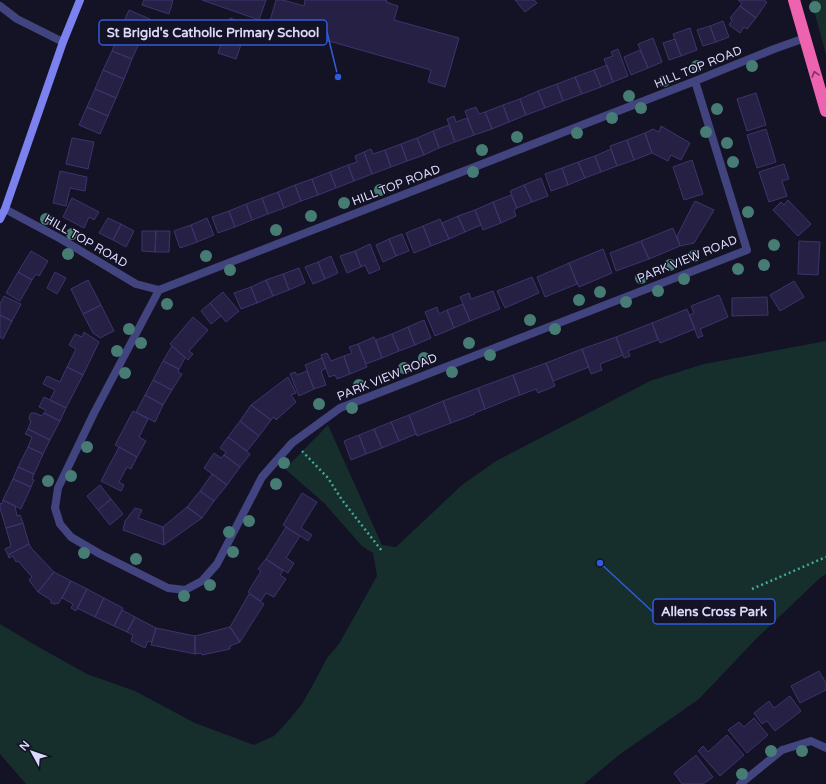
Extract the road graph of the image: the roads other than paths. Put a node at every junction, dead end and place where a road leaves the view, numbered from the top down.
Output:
1 (80, 0) edge
2 (794, 0) edge
3 (0, 6) edge
4 (805, 38) junction
5 (64, 42) junction
6 (695, 81) junction
7 (826, 111) edge
8 (5, 209) junction
9 (0, 219) edge
10 (159, 290) junction
11 (826, 748) edge
12 (740, 784) edge

1 - 5 street
2 - 4 highway
3 - 5 street
4 - 6 street, HILL TOP ROAD
7 -> 4 highway
5 - 8 street
6 - 10 street, HILL TOP ROAD
6 - 10 street, PARK VIEW ROAD
8 - 9 street
8 - 10 street, HILL TOP ROAD
11 - 12 street

